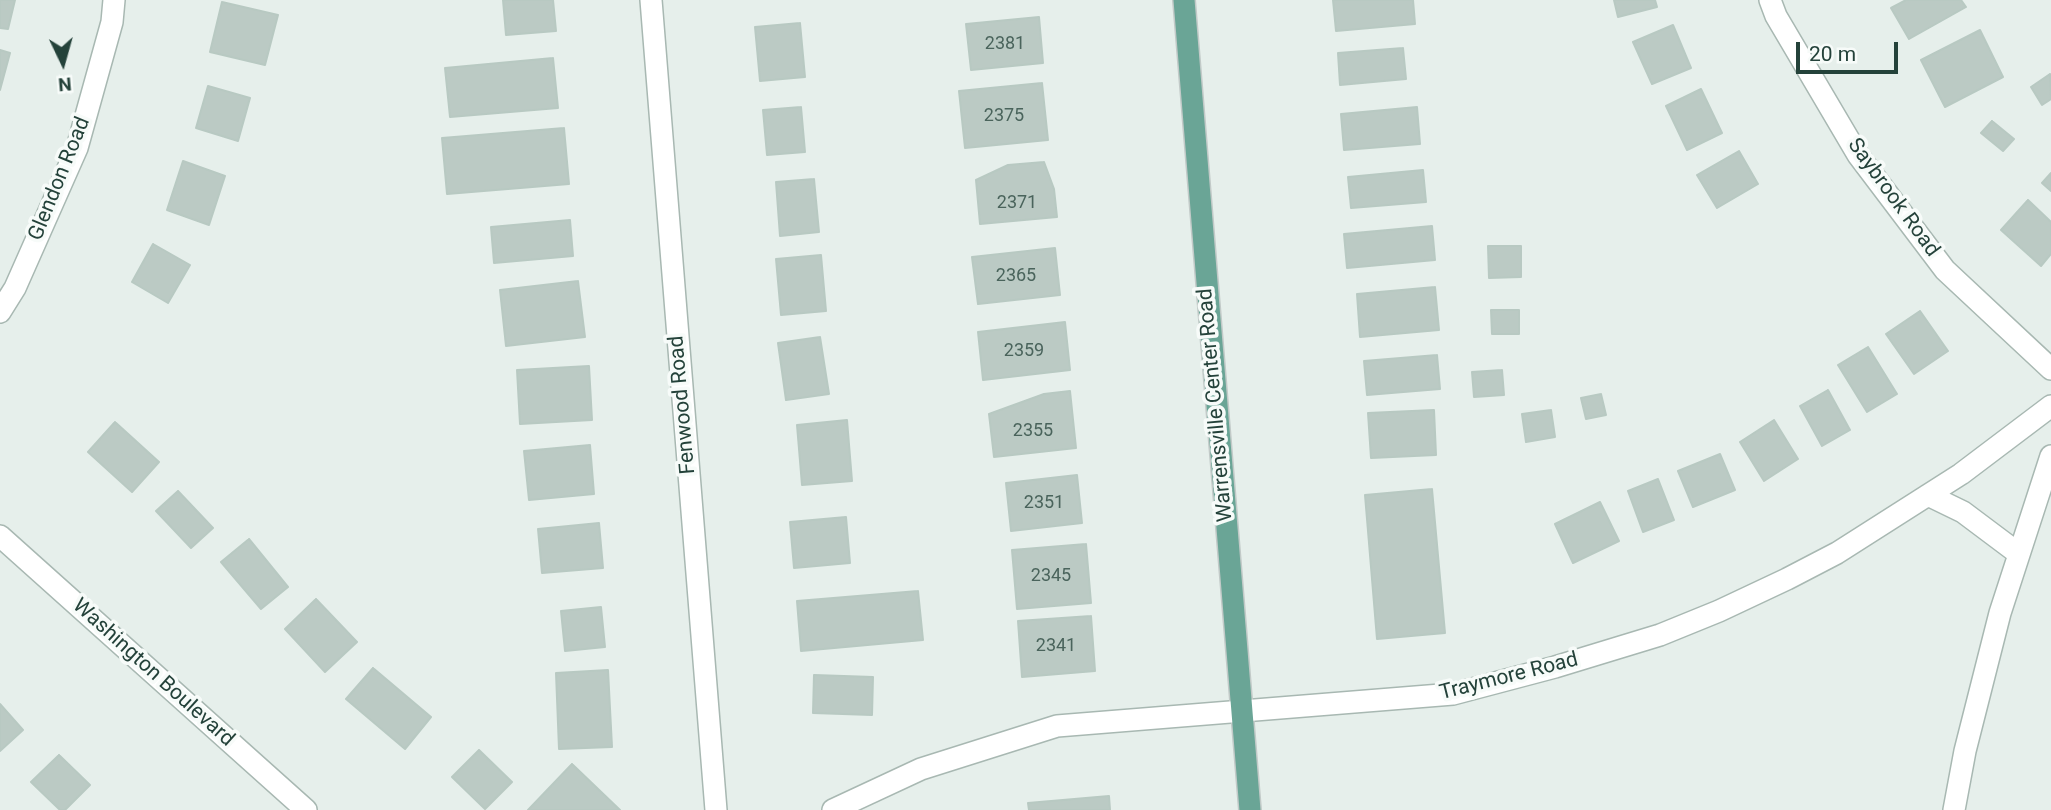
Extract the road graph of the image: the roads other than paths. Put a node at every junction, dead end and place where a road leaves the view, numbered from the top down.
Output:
1 (114, 0) edge
2 (651, 0) edge
3 (1184, 0) edge
4 (1770, 0) edge
5 (0, 312) edge
6 (2051, 369) edge
7 (2051, 406) edge
8 (2051, 456) edge
9 (1928, 495) junction
10 (0, 537) edge
11 (2019, 554) junction
12 (1240, 710) junction
13 (306, 810) edge
14 (716, 810) edge
15 (833, 810) edge
16 (1250, 810) edge
17 (1954, 810) edge

1 - 5 street, Glendon Road
2 - 14 street, Fenwood Road
3 - 12 main road, Warrensville Center Road
4 - 6 street, Saybrook Road
7 - 9 street, Traymore Road
8 - 11 street
9 - 11 street
9 - 12 street, Traymore Road
10 - 13 street, Washington Boulevard
11 - 17 street
12 - 15 street, Traymore Road
12 - 16 main road, Warrensville Center Road

